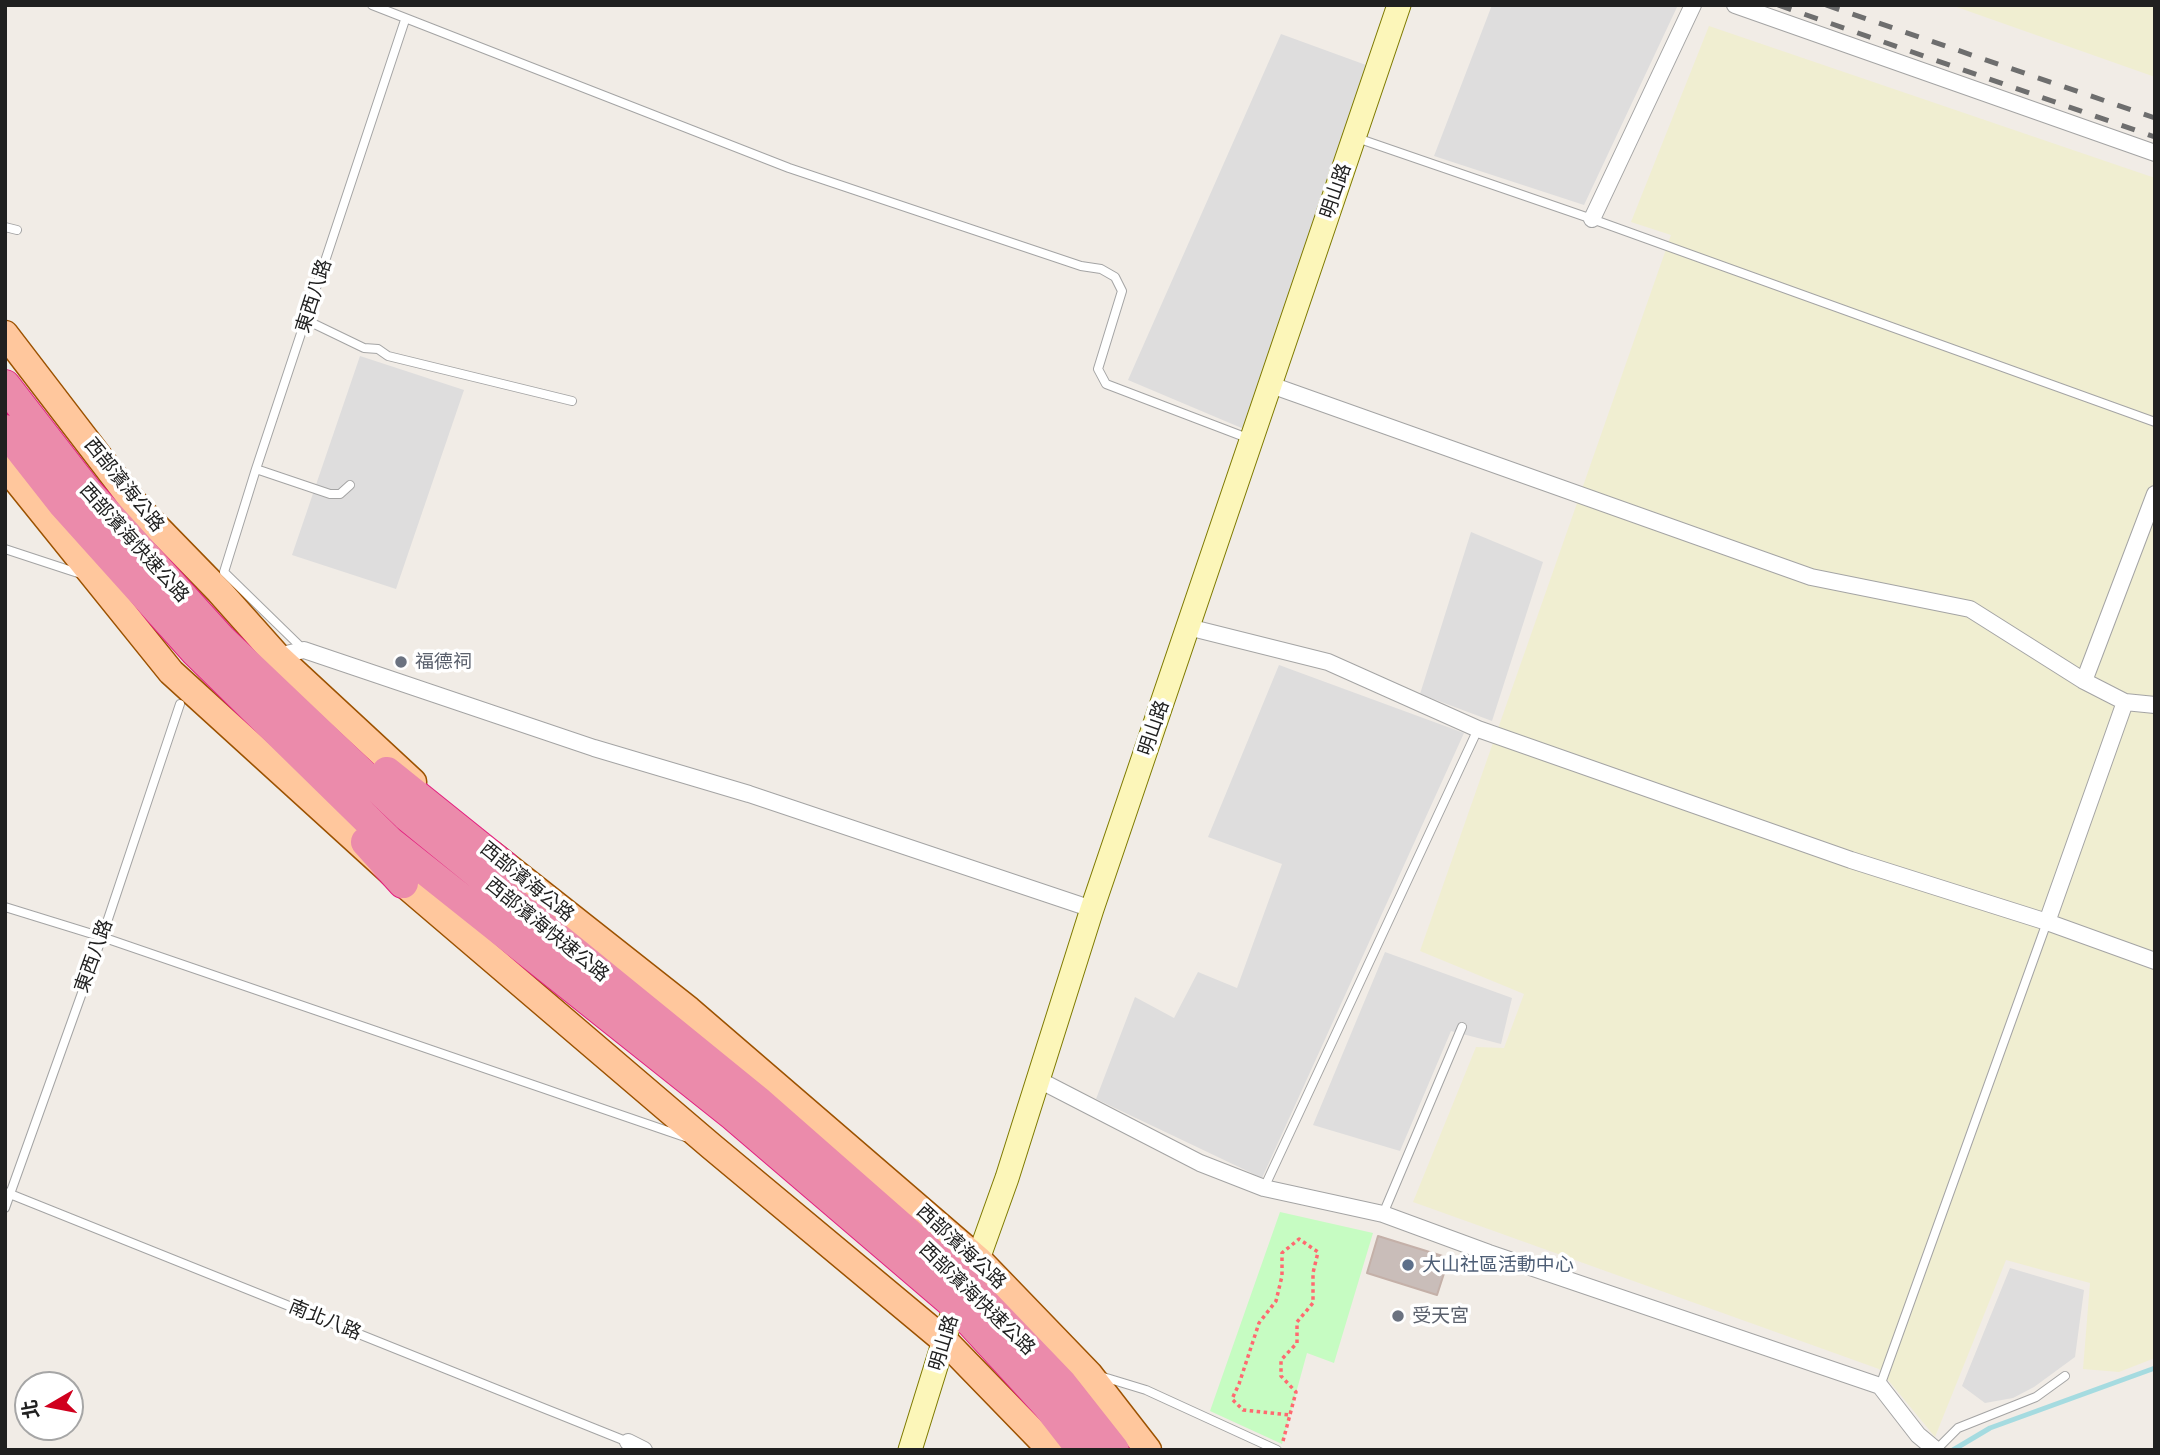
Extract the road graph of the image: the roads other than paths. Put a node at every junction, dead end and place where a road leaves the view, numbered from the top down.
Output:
1 (372, 5) edge
2 (1399, 5) edge
3 (1693, 5) edge
4 (1735, 5) edge
5 (405, 20) junction
6 (1354, 137) junction
7 (2155, 153) edge
8 (1592, 219) junction
9 (5, 227) edge
10 (17, 230) dead end
11 (306, 320) junction
12 (5, 334) edge
13 (5, 385) edge
14 (1271, 385) junction
15 (572, 401) dead end
16 (2155, 422) edge
17 (5, 430) edge
18 (1250, 440) junction
19 (5, 467) edge
20 (256, 469) junction
21 (350, 485) dead end
22 (2155, 494) edge
23 (5, 549) edge
24 (94, 579) junction
25 (1188, 627) junction
26 (208, 645) junction
27 (304, 650) junction
28 (277, 656) junction
29 (2084, 681) junction
30 (2125, 702) junction
31 (180, 704) dead end
32 (2155, 705) edge
33 (1478, 729) junction
34 (504, 866) junction
35 (403, 883) junction
36 (5, 907) edge
37 (1092, 909) junction
38 (2047, 922) junction
39 (102, 937) junction
40 (2155, 961) edge
41 (1462, 1027) dead end
42 (1039, 1080) junction
43 (711, 1146) junction
44 (1264, 1188) junction
45 (7, 1193) edge
46 (5, 1208) edge
47 (1383, 1213) junction
48 (966, 1283) junction
49 (945, 1341) junction
50 (1087, 1372) junction
51 (2065, 1376) dead end
52 (1880, 1386) junction
53 (628, 1442) joint
54 (643, 1450) edge
55 (910, 1450) edge
56 (1051, 1450) edge
57 (1083, 1450) edge
58 (1114, 1450) edge
59 (1148, 1450) edge
60 (1279, 1450) edge
61 (1936, 1450) edge

1 - 5 lane
2 - 6 street, 明山路
3 - 8 street
4 - 7 street
5 - 11 lane, 東西八路
5 - 18 lane
6 - 8 lane
6 - 14 street, 明山路
8 - 16 lane
9 - 10 lane
11 - 15 lane
11 - 20 lane, 東西八路
12 - 28 main road, 西部濱海公路
13 - 26 highway, 西部濱海快速公路
14 - 18 street, 明山路
14 - 29 street
17 - 26 highway, 西部濱海快速公路
18 - 25 street, 明山路
19 - 24 main road
20 - 21 lane
20 - 27 lane, 東西八路
22 - 29 street
23 - 24 lane
24 - 35 main road
25 - 33 street
25 - 37 street, 明山路
26 - 34 highway
26 - 35 highway
26 - 48 highway, 西部濱海快速公路
27 - 28 street
27 - 37 street
28 - 34 main road, 西部濱海公路
29 - 30 street
30 - 32 street
30 - 38 street
31 - 39 lane, 東西八路
33 - 38 street
33 - 44 lane
34 - 48 main road, 西部濱海公路
35 - 43 main road
36 - 39 lane
37 - 42 street, 明山路
38 - 40 street
38 - 52 lane
39 - 43 lane
39 - 45 lane, 東西八路
41 - 47 lane
42 - 44 street
42 - 48 street, 明山路
43 - 49 main road
44 - 47 street
45 - 46 lane, 東西八路
45 - 53 lane, 南北八路
47 - 52 street
48 - 49 street, 明山路
48 - 50 main road, 西部濱海公路
48 - 57 highway, 西部濱海快速公路
48 - 58 highway, 西部濱海快速公路
49 - 55 street, 明山路
49 - 56 main road
50 - 59 main road, 西部濱海公路
50 - 60 lane
51 - 61 lane
52 - 61 street
53 - 54 street, 南北八路

